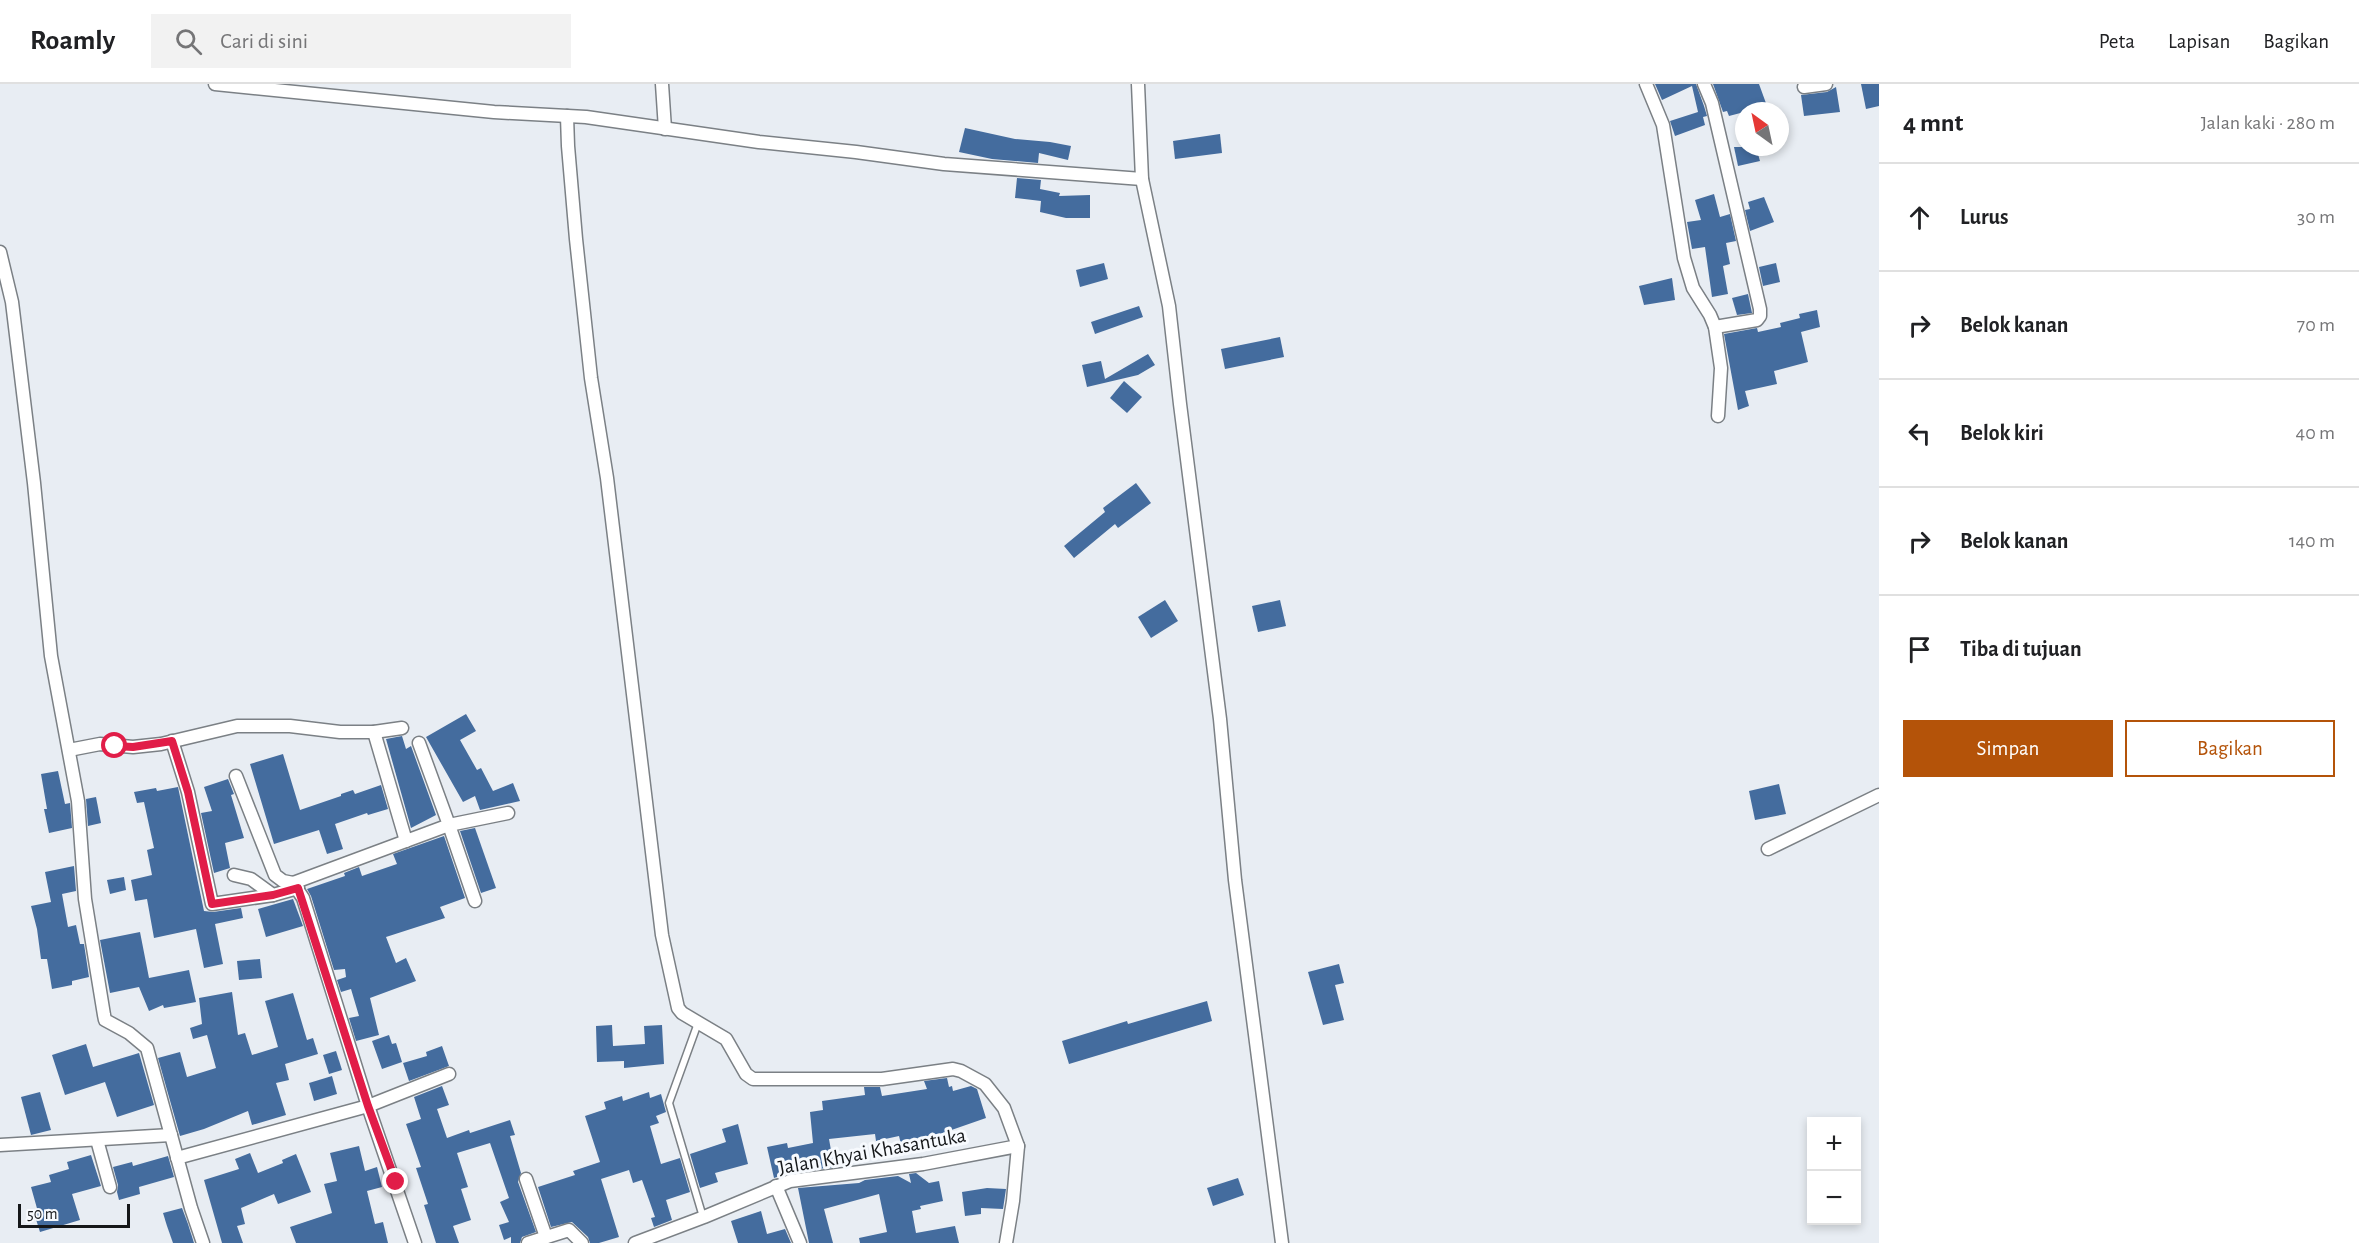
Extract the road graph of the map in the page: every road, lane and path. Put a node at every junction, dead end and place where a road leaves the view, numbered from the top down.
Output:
1 (215, 84) edge
2 (662, 84) edge
3 (1138, 84) edge
4 (1646, 84) edge
5 (1704, 84) edge
6 (1826, 84) edge
7 (1804, 87) dead end
8 (567, 116) junction
9 (665, 129) junction
10 (1142, 179) junction
11 (0, 252) edge
12 (1715, 327) junction
13 (1718, 416) dead end
14 (402, 728) dead end
15 (374, 732) junction
16 (172, 741) junction
17 (419, 743) dead end
18 (69, 750) junction
19 (236, 776) dead end
20 (1879, 795) edge
21 (508, 813) dead end
22 (449, 825) junction
23 (406, 841) junction
24 (1768, 849) dead end
25 (234, 875) dead end
26 (296, 885) junction
27 (273, 895) junction
28 (475, 901) dead end
29 (698, 1023) junction
30 (449, 1074) dead end
31 (368, 1106) junction
32 (171, 1135) junction
33 (97, 1140) junction
34 (0, 1145) edge
35 (1018, 1146) junction
36 (177, 1158) junction
37 (526, 1179) dead end
38 (110, 1186) dead end
39 (776, 1186) junction
40 (704, 1217) junction
41 (546, 1237) junction
42 (203, 1243) edge
43 (416, 1243) edge
44 (528, 1243) edge
45 (582, 1243) edge
46 (635, 1243) edge
47 (800, 1243) edge
48 (1006, 1243) edge
49 (1282, 1243) edge

1 - 8 street
2 - 9 street
3 - 10 street
4 - 12 street
5 - 12 street
6 - 7 street
8 - 9 street
8 - 29 street
9 - 10 street
10 - 49 street
11 - 18 street
12 - 13 street
14 - 15 street
15 - 16 street
15 - 23 street
16 - 18 street
16 - 27 street
17 - 22 street
18 - 32 street
19 - 26 street
20 - 24 street
21 - 22 street
22 - 23 street
22 - 28 street
23 - 26 street
25 - 27 street
26 - 27 street
26 - 31 street
29 - 35 street
29 - 40 lane
30 - 31 street
31 - 36 street
31 - 43 street
32 - 33 street
32 - 36 street
33 - 34 street
33 - 38 street
35 - 39 street, Jalan Khyai Khasantuka
35 - 48 street
36 - 42 street
37 - 41 street
39 - 40 street, Jalan Khyai Khasantuka
39 - 47 street
40 - 46 street, Jalan Khyai Khasantuka
41 - 44 street
41 - 45 street

